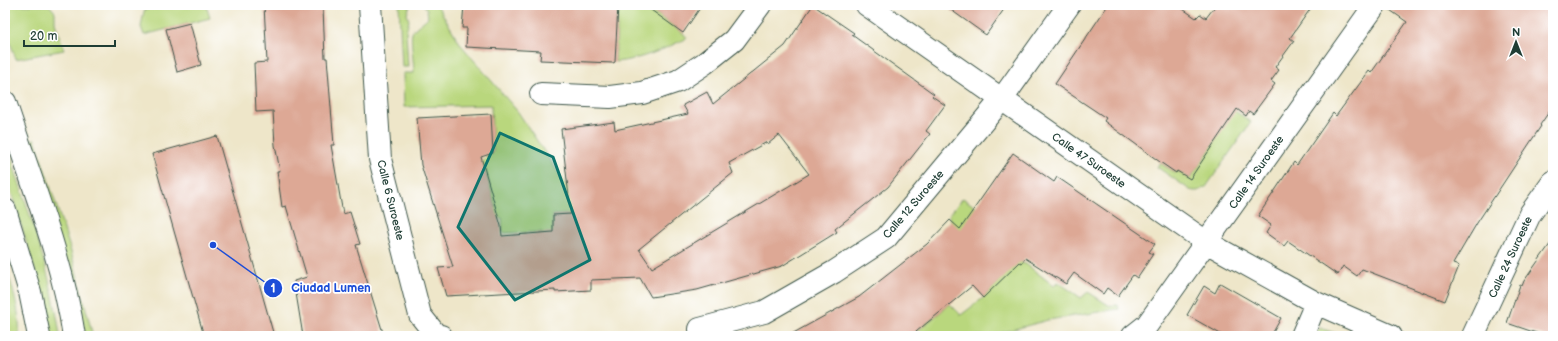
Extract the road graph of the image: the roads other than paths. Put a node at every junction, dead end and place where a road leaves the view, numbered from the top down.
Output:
1 (370, 5) edge
2 (760, 5) edge
3 (867, 5) edge
4 (1069, 5) edge
5 (1375, 5) edge
6 (541, 94) dead end
7 (1002, 99) junction
8 (5, 102) edge
9 (1553, 182) edge
10 (5, 210) edge
11 (1206, 242) junction
12 (1316, 303) junction
13 (700, 329) dead end
14 (36, 330) edge
15 (1385, 335) edge
16 (74, 336) edge
17 (441, 336) edge
18 (1134, 336) edge
19 (1302, 336) edge
20 (1473, 336) edge

1 - 17 street, Calle 6 Suroeste
2 - 6 street
3 - 7 street, Calle 47 Suroeste
4 - 7 street, Calle 12 Suroeste
5 - 11 street, Calle 14 Suroeste
7 - 11 street, Calle 47 Suroeste
7 - 13 street, Calle 12 Suroeste
8 - 16 street
9 - 20 street, Calle 24 Suroeste
10 - 14 street
11 - 12 street, Calle 47 Suroeste
11 - 18 street, Calle 14 Suroeste
12 - 15 street, Calle 47 Suroeste
12 - 19 street

